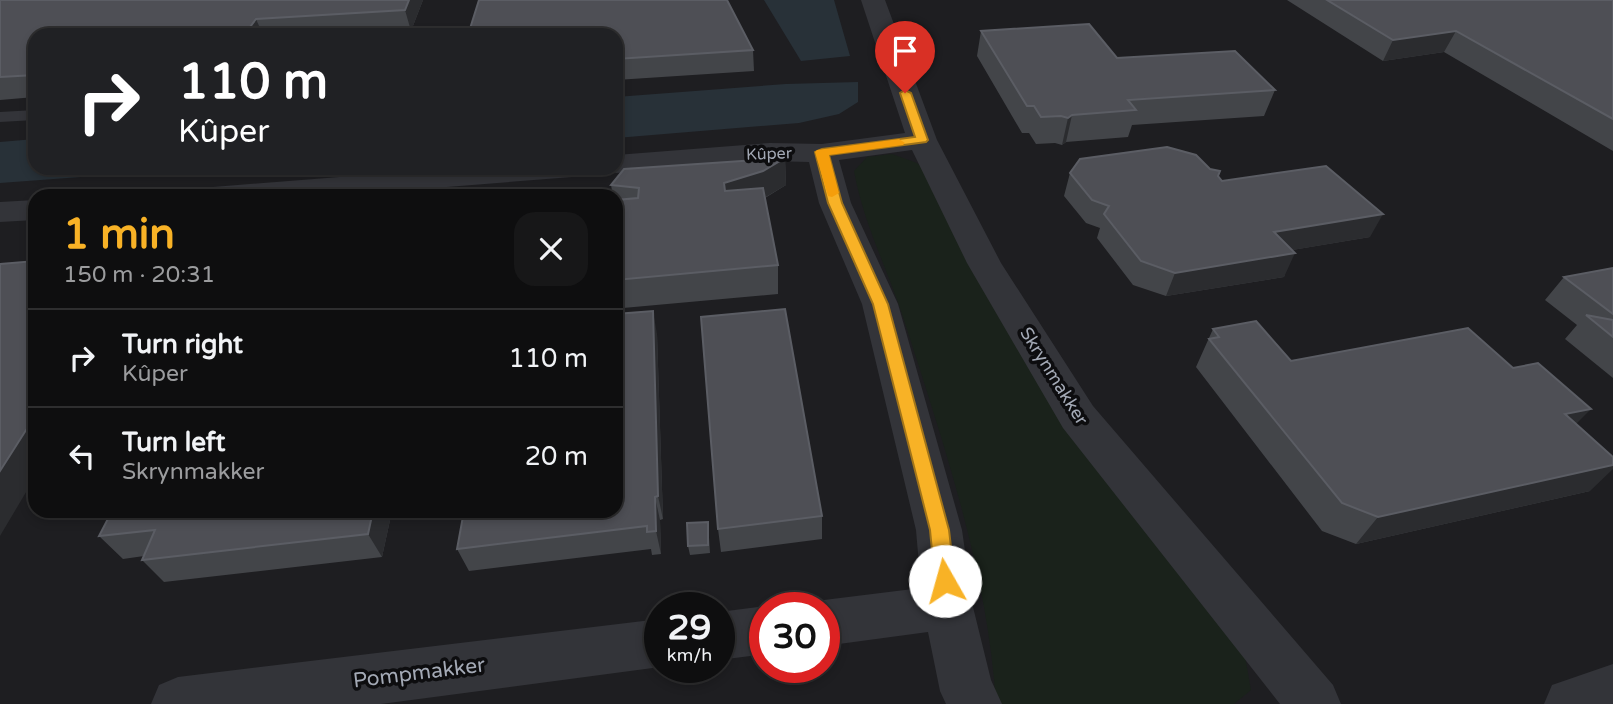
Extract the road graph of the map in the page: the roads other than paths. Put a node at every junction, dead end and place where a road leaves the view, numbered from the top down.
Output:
1 (873, 0) edge
2 (28, 115) edge
3 (0, 117) edge
4 (922, 140) junction
5 (822, 152) junction
6 (623, 163) edge
7 (482, 175) edge
8 (303, 189) edge
9 (28, 210) edge
10 (0, 212) edge
11 (948, 607) junction
12 (840, 621) edge
13 (644, 645) edge
14 (1613, 690) edge
15 (178, 704) edge
16 (975, 704) edge
17 (1314, 704) edge
18 (1571, 704) edge

1 - 4 street, Skrynmakker
2 - 3 lane
4 - 5 street, Kûper
4 - 17 street, Skrynmakker
5 - 6 street, Kûper
5 - 11 street
7 - 8 street
9 - 10 street
11 - 12 street
11 - 16 street
13 - 15 street, Pompmakker
14 - 18 street

